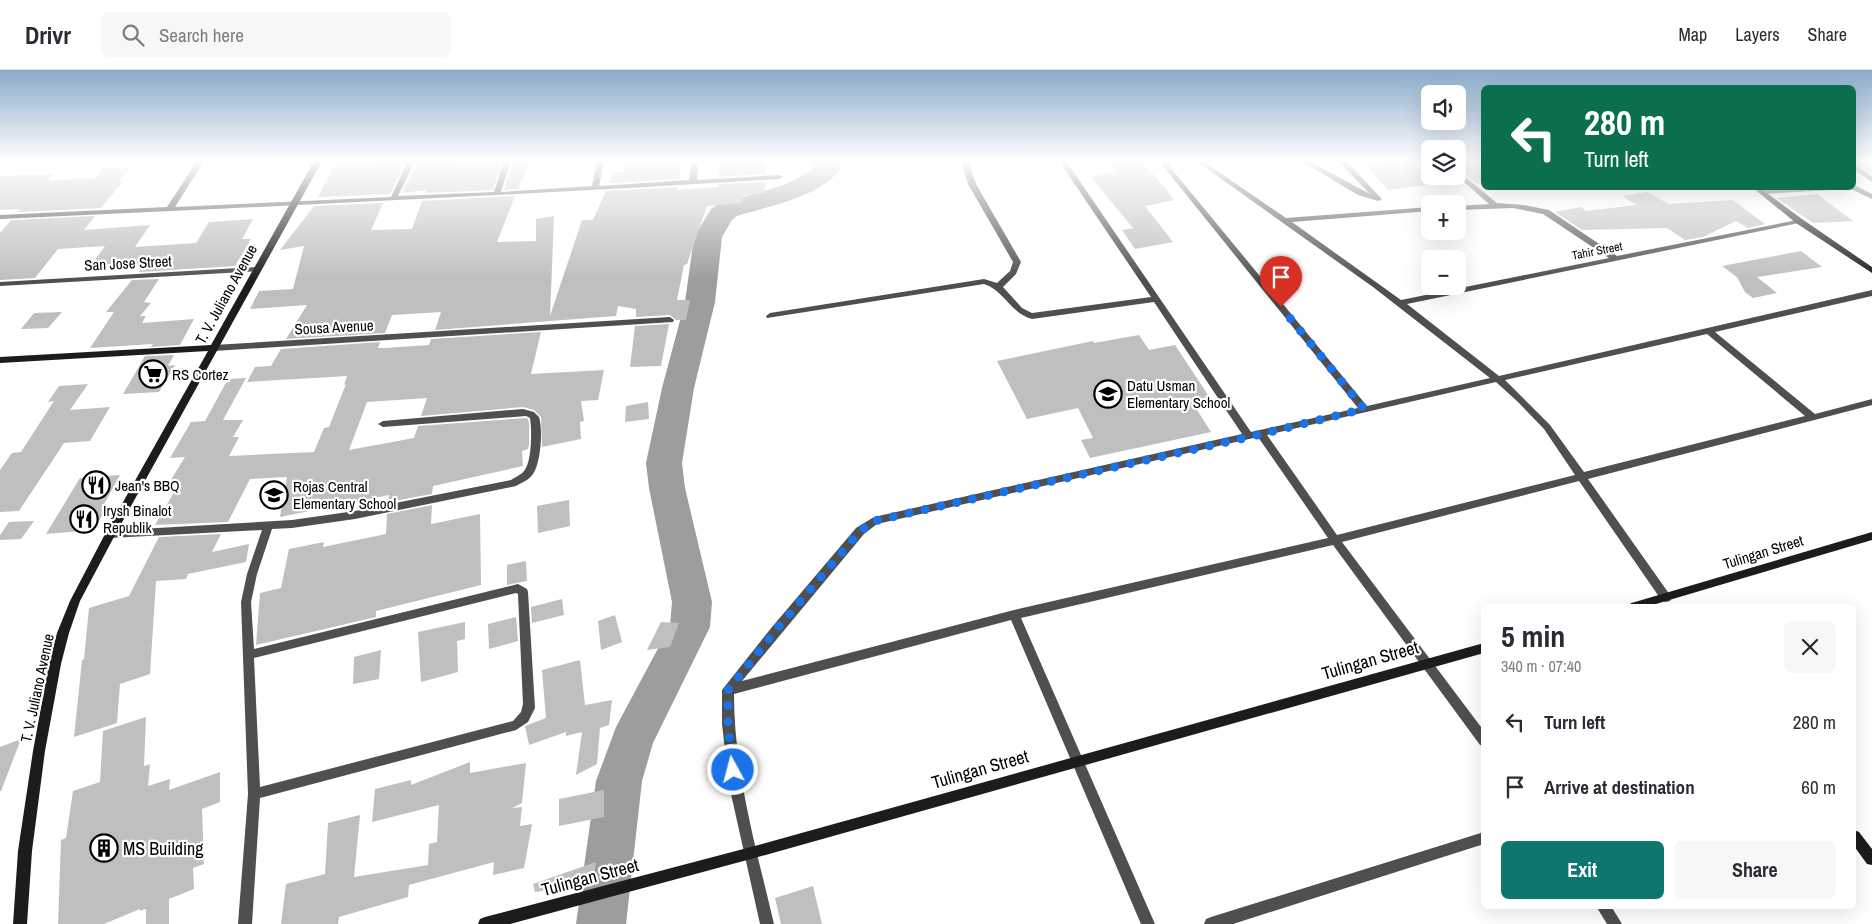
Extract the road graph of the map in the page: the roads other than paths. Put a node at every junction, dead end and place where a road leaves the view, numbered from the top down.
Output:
1 (174, 201) edge
2 (323, 201) edge
3 (982, 201) edge
4 (1090, 201) edge
5 (1195, 201) edge
6 (1258, 201) edge
7 (1380, 201) edge
8 (1490, 201) edge
9 (1773, 201) edge
10 (295, 202) junction
11 (1496, 206) junction
12 (170, 208) junction
13 (1466, 208) edge
14 (1421, 209) edge
15 (1388, 211) junction
16 (0, 218) edge
17 (1285, 220) junction
18 (1799, 222) junction
19 (1616, 259) junction
20 (257, 269) junction
21 (1872, 271) edge
22 (0, 284) edge
23 (999, 286) junction
24 (1872, 293) edge
25 (1157, 300) junction
26 (1400, 303) junction
27 (770, 316) dead end
28 (670, 320) dead end
29 (1708, 330) junction
30 (214, 348) junction
31 (0, 360) edge
32 (1498, 379) junction
33 (1872, 402) edge
34 (1364, 409) junction
35 (1814, 418) junction
36 (383, 424) dead end
37 (1261, 434) junction
38 (1249, 437) junction
39 (1582, 478) junction
40 (268, 526) junction
41 (110, 534) junction
42 (1872, 536) edge
43 (1336, 540) junction
44 (1669, 602) edge
45 (1652, 604) edge
46 (1014, 615) junction
47 (1481, 649) edge
48 (247, 655) junction
49 (1426, 663) junction
50 (728, 690) junction
51 (1481, 737) edge
52 (1077, 762) junction
53 (254, 794) junction
54 (1481, 839) edge
55 (1856, 839) edge
56 (751, 853) junction
57 (1872, 859) edge
58 (1605, 909) edge
59 (20, 924) edge
60 (245, 924) edge
61 (485, 924) edge
62 (767, 924) edge
63 (1148, 924) edge
64 (1211, 924) edge
65 (1615, 924) edge

1 - 12 street
2 - 10 street
3 - 23 street
4 - 25 street
5 - 34 street
6 - 17 street
7 - 15 street
8 - 11 street
9 - 18 street
10 - 12 street
10 - 20 street, T. V. Juliano Avenue
11 - 13 street
11 - 19 street
12 - 16 street
14 - 15 street
15 - 17 street
17 - 26 street
18 - 19 street, Tahir Street
18 - 21 street
19 - 26 street, Tahir Street
20 - 22 street, San Jose Street
20 - 30 street, T. V. Juliano Avenue
23 - 25 street
23 - 27 street
24 - 29 street
25 - 38 street
26 - 32 street
28 - 30 street, Sousa Avenue
29 - 32 street
29 - 35 street
30 - 31 street, Sousa Avenue
30 - 41 street, T. V. Juliano Avenue
32 - 34 street
32 - 39 street
33 - 35 street
34 - 37 street
35 - 39 street
36 - 40 street
37 - 38 street
37 - 43 street
38 - 50 street
39 - 43 street
39 - 44 street
40 - 41 street
40 - 48 street
41 - 59 street, T. V. Juliano Avenue
42 - 44 street, Tulingan Street
43 - 46 street
43 - 49 street
44 - 45 street, Tulingan Street
46 - 50 street
46 - 52 street
47 - 49 street, Tulingan Street
48 - 53 street
48 - 53 street
49 - 51 street
49 - 52 street, Tulingan Street
50 - 56 street
52 - 56 street, Tulingan Street
52 - 63 street
53 - 60 street
54 - 64 street
55 - 57 street
56 - 61 street, Tulingan Street
56 - 62 street
58 - 65 street

